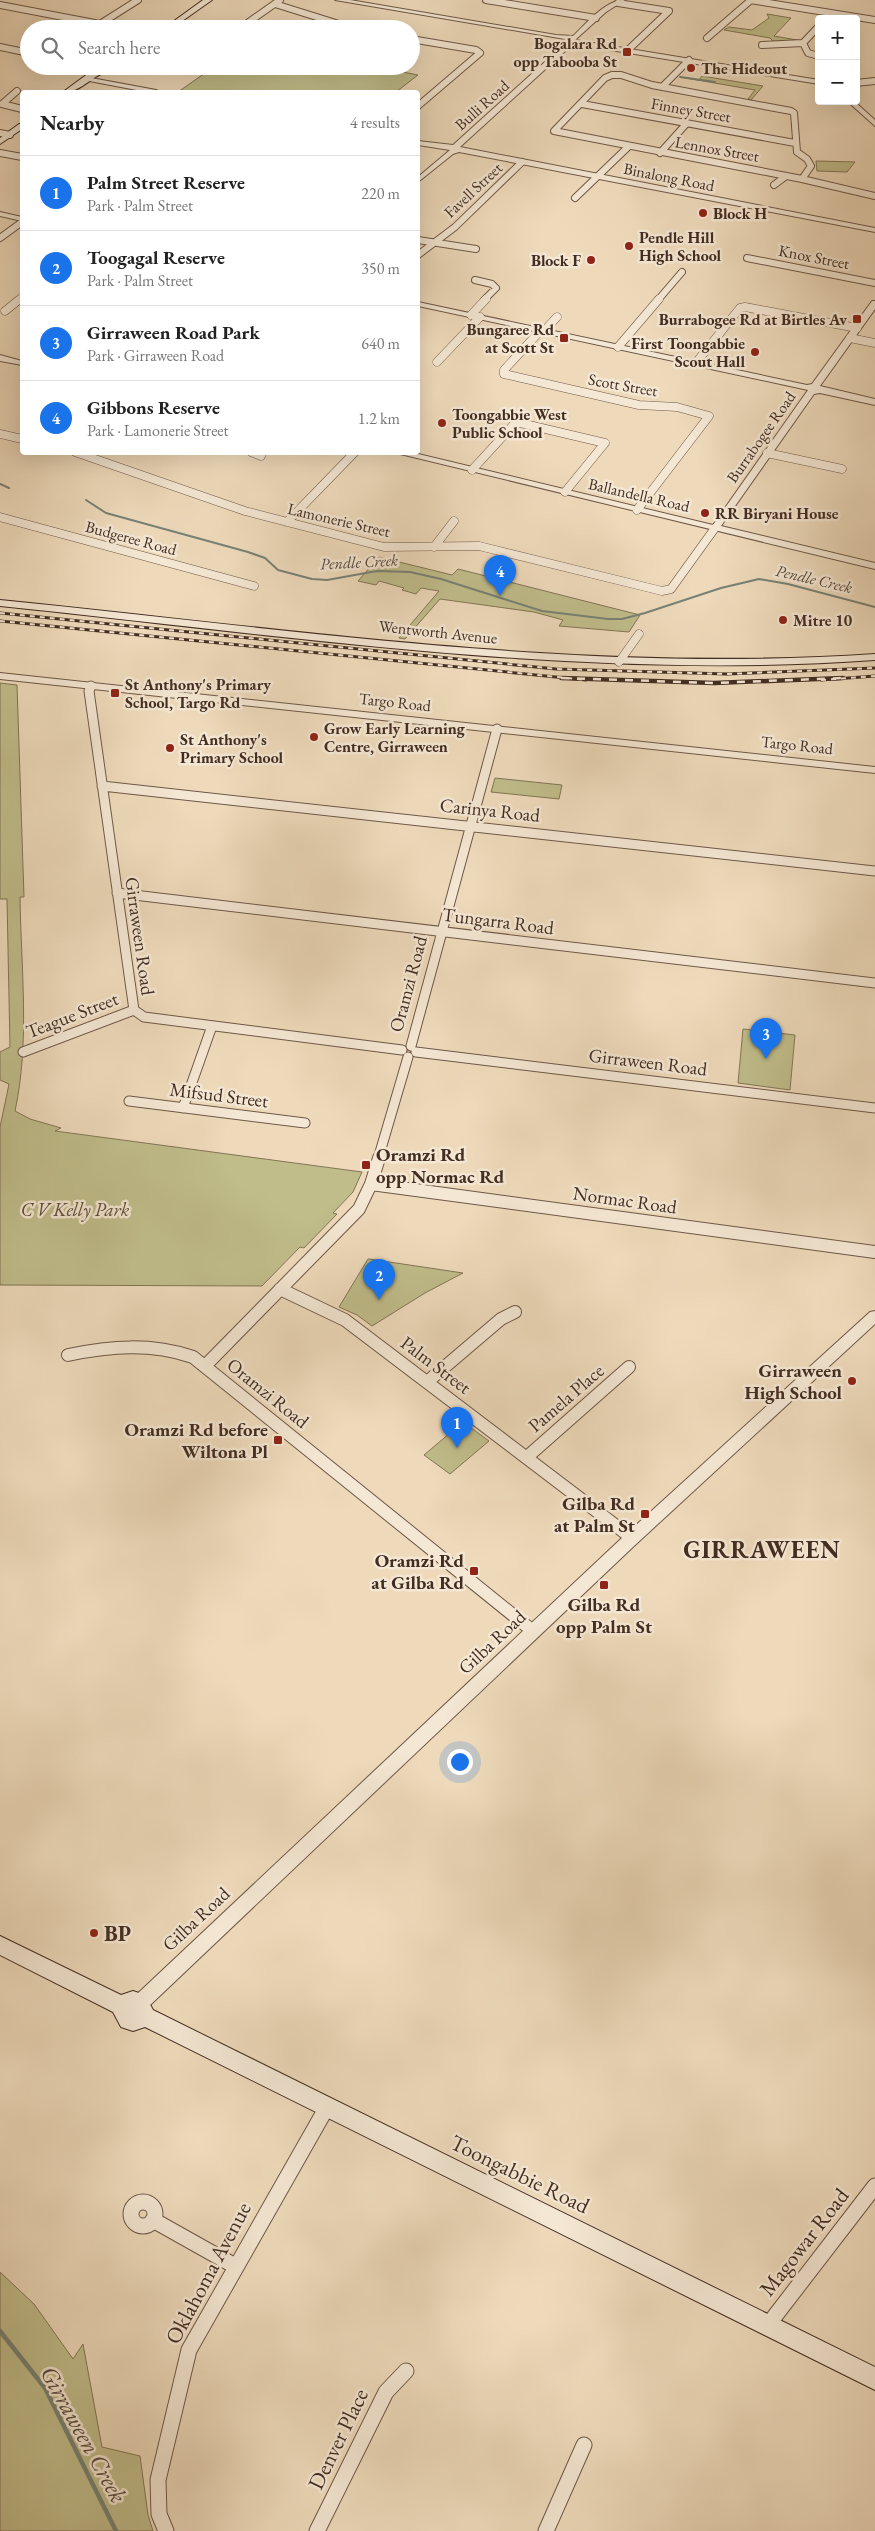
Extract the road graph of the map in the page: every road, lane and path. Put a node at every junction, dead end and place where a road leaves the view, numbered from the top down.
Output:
1 (4, 0) edge
2 (138, 0) edge
3 (208, 0) edge
4 (338, 0) edge
5 (486, 0) edge
6 (543, 0) edge
7 (751, 0) edge
8 (806, 0) edge
9 (620, 1) edge
10 (278, 2) edge
11 (0, 3) edge
12 (534, 8) junction
13 (798, 8) junction
14 (830, 13) joint
15 (596, 18) junction
16 (81, 20) edge
17 (106, 20) edge
18 (179, 20) edge
19 (252, 20) edge
20 (329, 20) edge
21 (875, 20) edge
22 (815, 31) edge
23 (707, 38) dead end
24 (573, 40) junction
25 (421, 41) edge
26 (804, 44) junction
27 (762, 45) dead end
28 (0, 47) edge
29 (628, 50) junction
30 (20, 51) edge
31 (815, 55) edge
32 (688, 60) junction
33 (96, 75) edge
34 (89, 80) junction
35 (815, 81) edge
36 (875, 81) edge
37 (860, 83) edge
38 (662, 87) junction
39 (71, 90) edge
40 (77, 90) edge
41 (137, 90) edge
42 (17, 91) dead end
43 (420, 104) edge
44 (582, 104) junction
45 (854, 105) edge
46 (20, 108) edge
47 (687, 123) junction
48 (875, 124) edge
49 (20, 128) edge
50 (0, 133) edge
51 (10, 135) junction
52 (0, 142) edge
53 (420, 143) edge
54 (795, 143) junction
55 (628, 147) junction
56 (452, 149) junction
57 (660, 152) junction
58 (0, 153) edge
59 (20, 157) edge
60 (522, 162) junction
61 (786, 176) junction
62 (597, 177) junction
63 (420, 178) edge
64 (802, 179) junction
65 (774, 186) dead end
66 (875, 196) edge
67 (575, 198) dead end
68 (0, 214) edge
69 (20, 219) edge
70 (20, 222) edge
71 (875, 230) edge
72 (0, 238) edge
73 (420, 240) edge
74 (432, 242) junction
75 (476, 248) dead end
76 (420, 253) edge
77 (747, 258) dead end
78 (682, 272) dead end
79 (475, 280) dead end
80 (875, 283) edge
81 (20, 300) edge
82 (875, 303) edge
83 (420, 304) edge
84 (5, 311) dead end
85 (471, 315) junction
86 (480, 317) junction
87 (557, 317) dead end
88 (857, 328) junction
89 (543, 331) junction
90 (850, 338) junction
91 (875, 343) edge
92 (618, 347) junction
93 (4, 359) edge
94 (437, 362) dead end
95 (20, 363) edge
96 (695, 364) junction
97 (0, 367) edge
98 (813, 389) junction
99 (875, 402) edge
100 (0, 434) edge
101 (20, 439) edge
102 (767, 453) junction
103 (84, 455) edge
104 (352, 455) edge
105 (409, 455) edge
106 (842, 469) dead end
107 (472, 470) junction
108 (565, 492) junction
109 (637, 510) junction
110 (0, 518) edge
111 (454, 521) dead end
112 (286, 522) junction
113 (715, 528) junction
114 (434, 547) junction
115 (875, 566) edge
116 (254, 586) dead end
117 (662, 591) joint
118 (0, 603) edge
119 (639, 634) dead end
120 (875, 657) edge
121 (619, 662) junction
122 (0, 676) edge
123 (91, 686) junction
124 (497, 729) junction
125 (875, 770) edge
126 (102, 786) junction
127 (471, 825) junction
128 (875, 871) edge
129 (117, 893) junction
130 (442, 932) junction
131 (875, 983) edge
132 (134, 1010) junction
133 (212, 1026) junction
134 (409, 1051) junction
135 (23, 1052) dead end
136 (129, 1101) dead end
137 (183, 1108) junction
138 (875, 1108) edge
139 (304, 1123) dead end
140 (371, 1184) junction
141 (875, 1252) edge
142 (280, 1289) junction
143 (515, 1312) dead end
144 (875, 1316) edge
145 (68, 1355) dead end
146 (205, 1366) junction
147 (630, 1367) dead end
148 (427, 1382) junction
149 (527, 1457) junction
150 (632, 1538) junction
151 (534, 1632) junction
152 (0, 1945) edge
153 (136, 2008) junction
154 (326, 2107) junction
155 (875, 2186) edge
156 (153, 2220) dead end
157 (235, 2266) junction
158 (768, 2325) junction
159 (406, 2371) dead end
160 (875, 2379) edge
161 (584, 2445) dead end
162 (166, 2531) edge
163 (317, 2531) edge
164 (546, 2531) edge

1 - 11 street
2 - 17 street
3 - 18 main road
4 - 24 street
5 - 12 street
6 - 12 street
7 - 13 street
7 - 23 street
8 - 13 street
9 - 15 street, Bulli Road
9 - 29 street
10 - 19 street
10 - 20 street
11 - 16 street
12 - 15 street
13 - 14 street
14 - 21 street
15 - 24 street, Bulli Road
22 - 26 street
24 - 29 street
24 - 56 street, Bulli Road
25 - 43 street
26 - 27 street
26 - 31 street
28 - 30 street
29 - 32 street
32 - 35 street
32 - 38 street
33 - 34 main road
34 - 39 main road
34 - 40 main road
34 - 41 street
36 - 37 street
38 - 44 street
38 - 54 street
42 - 46 street
44 - 47 street, Finney Street
44 - 55 street, Lennox Street
45 - 48 street
47 - 54 street, Finney Street
47 - 57 street
49 - 51 main road
50 - 51 street
51 - 52 main road
53 - 56 street, Binalong Road
54 - 64 street
55 - 57 street, Lennox Street
55 - 62 street
56 - 60 street, Binalong Road
56 - 63 street, Bulli Road
57 - 61 street, Lennox Street
58 - 59 street
60 - 62 street, Binalong Road
60 - 74 street, Favell Street
61 - 64 street, Lennox Street
61 - 65 street
62 - 67 street
62 - 71 street, Binalong Road
64 - 66 street, Lennox Street
68 - 69 street
70 - 72 street
73 - 74 street
74 - 75 street
74 - 76 street, Favell Street
77 - 80 street, Knox Street
78 - 92 street
79 - 85 street
81 - 84 street
82 - 88 street, Burrabogee Road
83 - 85 street
85 - 86 street
86 - 89 street
86 - 94 street
87 - 89 street
88 - 90 street, Burrabogee Road
88 - 96 street
89 - 92 street
89 - 109 street, Scott Street
90 - 91 street
90 - 98 street, Burrabogee Road
92 - 96 street
93 - 95 street
93 - 97 street
96 - 98 street
98 - 99 street
98 - 102 street, Burrabogee Road
100 - 101 street
102 - 106 street
102 - 113 street, Burrabogee Road
103 - 112 street, Lamonerie Street
104 - 112 street
105 - 107 street, Ballandella Road
107 - 108 street, Ballandella Road
107 - 108 street
108 - 109 street, Ballandella Road
109 - 113 street, Ballandella Road
110 - 116 street, Budgeree Road
111 - 114 street
112 - 114 street, Lamonerie Street
113 - 115 street, Ballandella Road
113 - 117 street, Burrabogee Road
114 - 117 street, Lamonerie Street
118 - 121 main road, Wentworth Avenue
119 - 121 street
120 - 121 main road, Wentworth Avenue
122 - 123 street, Targo Road
123 - 124 street, Targo Road
123 - 126 street, Girraween Road
124 - 125 street, Targo Road
124 - 127 street, Oramzi Road
126 - 127 street, Carinya Road
126 - 129 street, Girraween Road
127 - 128 street, Carinya Road
127 - 130 street, Oramzi Road
129 - 130 street, Tungarra Road
129 - 132 street, Girraween Road
130 - 131 street, Tungarra Road
130 - 134 street, Oramzi Road
132 - 133 street, Girraween Road
132 - 135 street, Teague Street
133 - 134 street, Girraween Road
133 - 137 street
134 - 138 street, Girraween Road
134 - 140 street, Oramzi Road
136 - 137 street, Mifsud Street
137 - 139 street, Mifsud Street
140 - 141 street, Normac Road
140 - 142 street, Oramzi Road
142 - 146 street, Oramzi Road
142 - 148 street, Palm Street
143 - 148 street
144 - 150 street, Gilba Road
145 - 146 street
146 - 151 street, Oramzi Road
147 - 149 street, Pamela Place
148 - 149 street, Palm Street
149 - 150 street, Palm Street
150 - 151 street, Gilba Road
151 - 153 street, Gilba Road
152 - 153 main road, Toongabbie Road
153 - 154 main road, Toongabbie Road
154 - 157 street, Oklahoma Avenue
154 - 158 main road, Toongabbie Road
155 - 158 street, Magowar Road
156 - 157 street
157 - 162 street, Oklahoma Avenue
158 - 160 main road, Toongabbie Road
159 - 163 street, Denver Place
161 - 164 street

